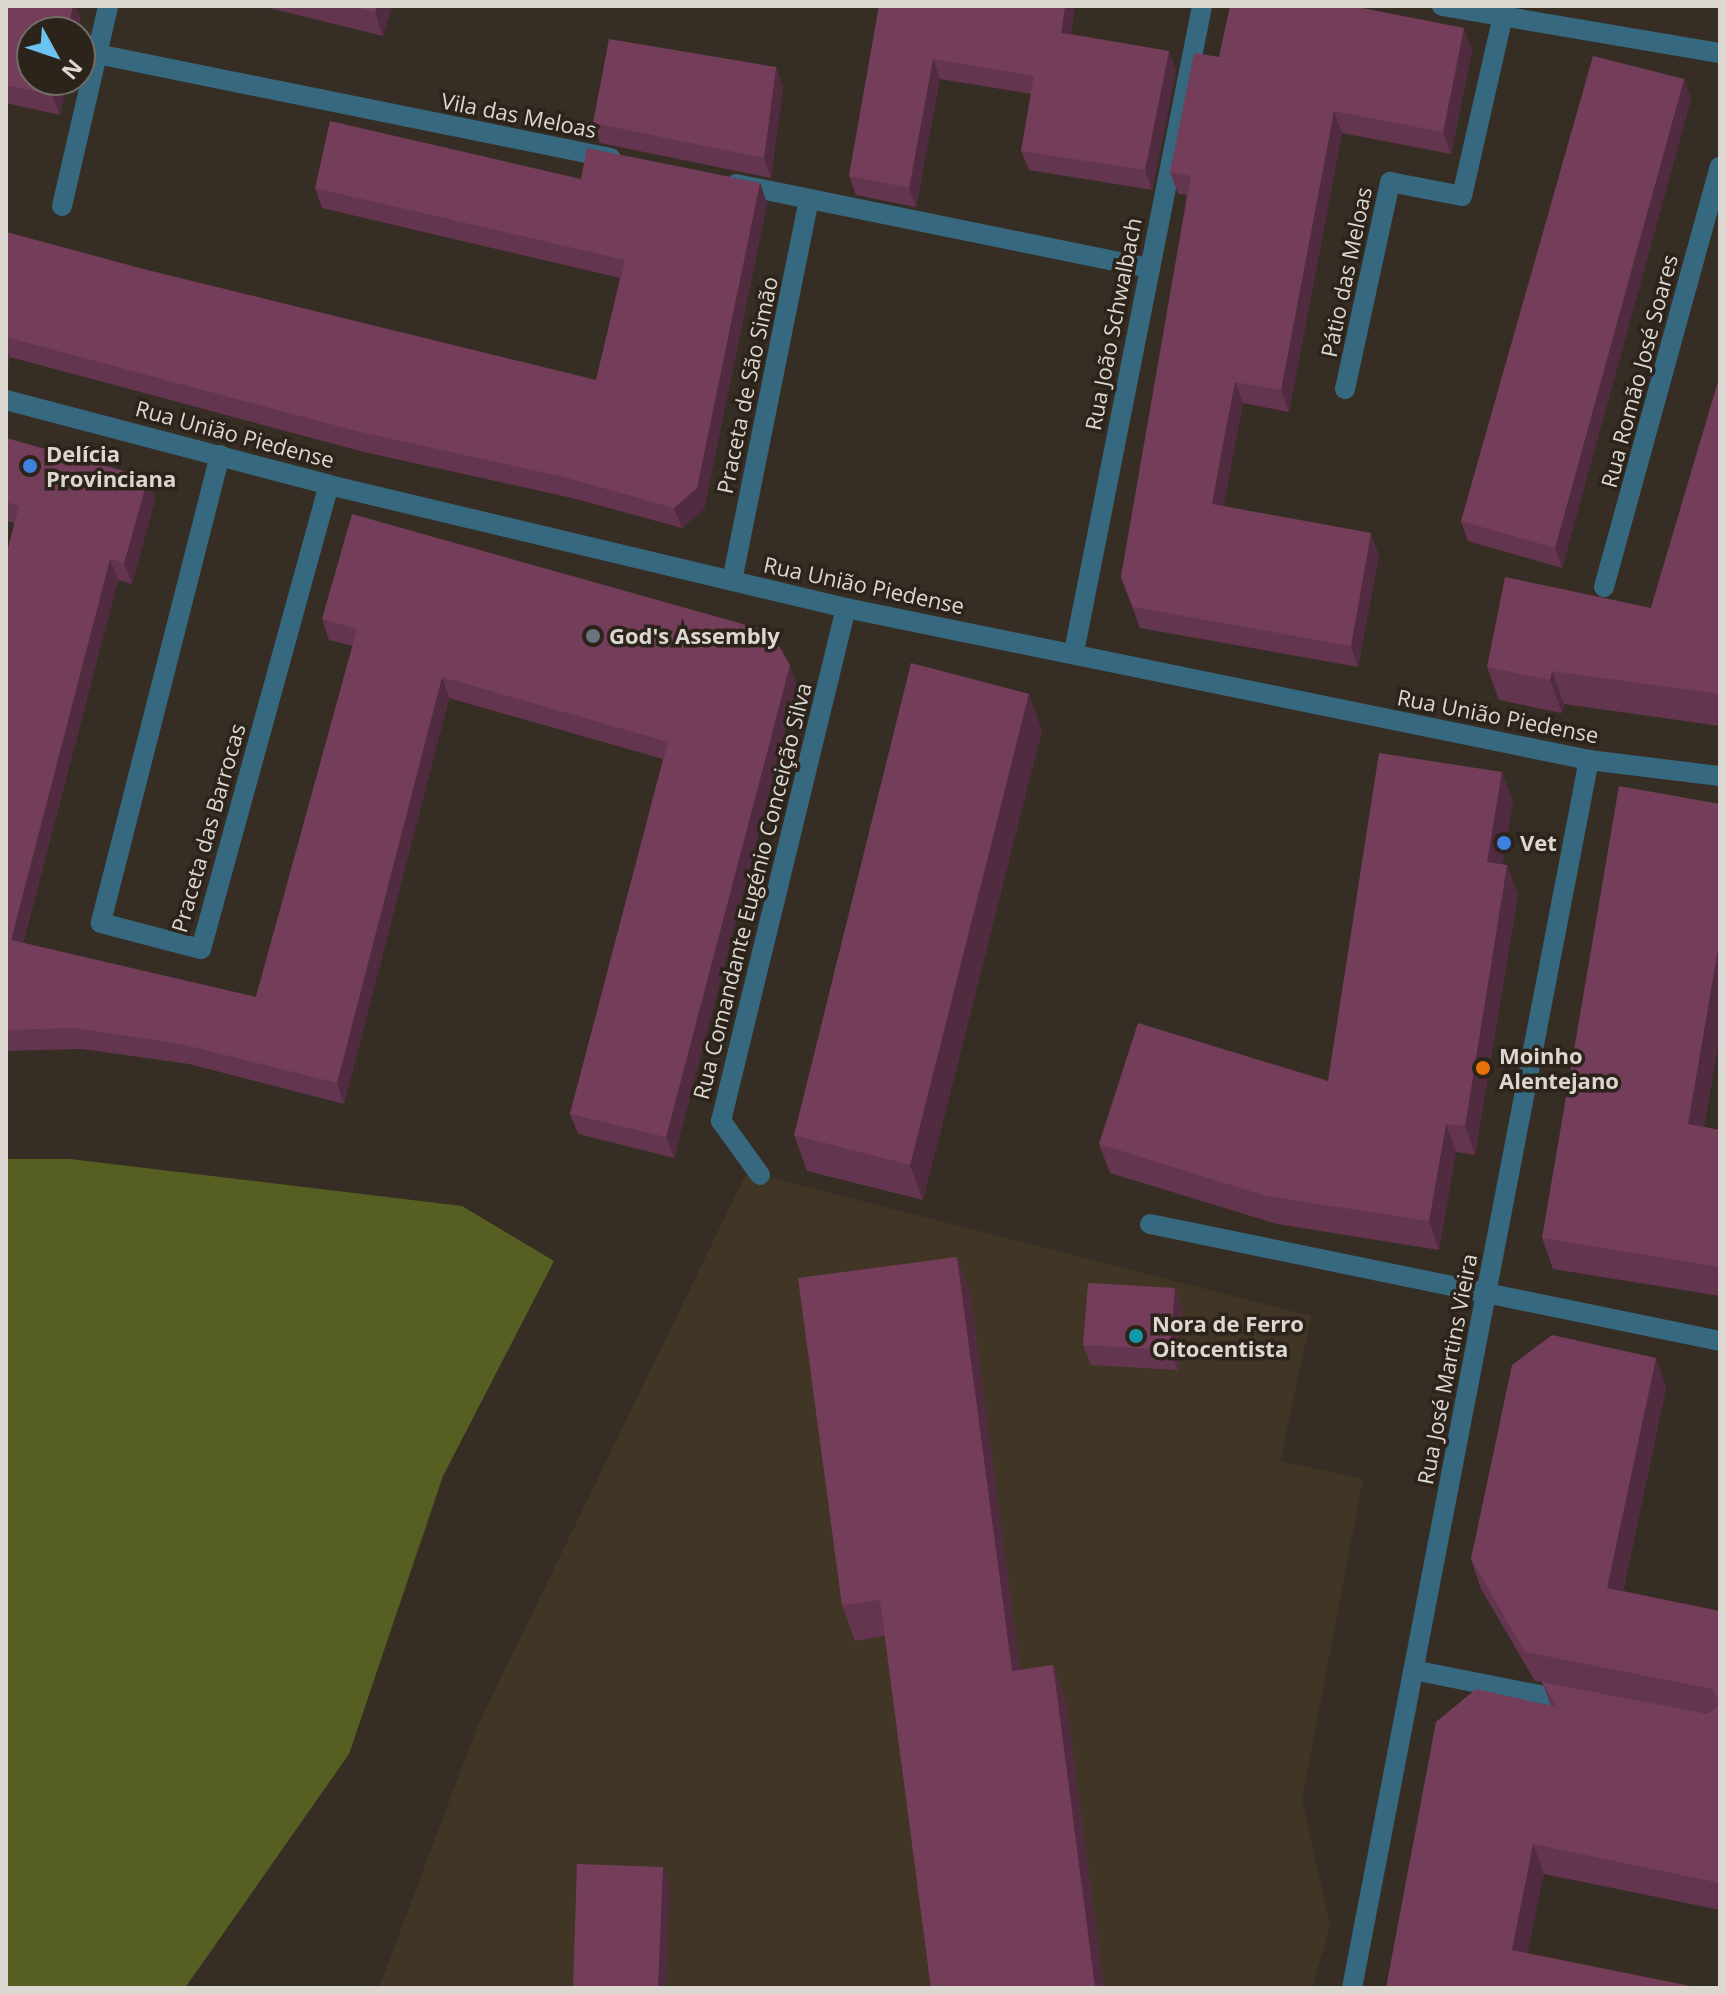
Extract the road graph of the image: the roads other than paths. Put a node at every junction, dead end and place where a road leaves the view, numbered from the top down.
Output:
1 (108, 6) edge
2 (1202, 6) edge
3 (1442, 6) edge
4 (1503, 16) junction
5 (1720, 53) edge
6 (97, 54) junction
7 (639, 164) edge
8 (1720, 167) edge
9 (717, 180) edge
10 (809, 199) junction
11 (62, 206) dead end
12 (1148, 268) junction
13 (1345, 389) dead end
14 (6, 400) edge
15 (220, 455) junction
16 (329, 485) junction
17 (732, 581) junction
18 (1604, 587) dead end
19 (846, 608) junction
20 (1074, 652) junction
21 (1589, 760) junction
22 (1720, 776) edge
23 (760, 1175) dead end
24 (1150, 1224) dead end
25 (1486, 1296) junction
26 (1720, 1341) edge
27 (1413, 1670) junction
28 (1597, 1707) edge
29 (1352, 1988) edge

1 - 6 street
2 - 12 street, Rua João Schwalbach
3 - 4 street
4 - 5 street
4 - 13 street, Pátio das Meloas
6 - 7 street, Vila das Meloas
6 - 11 street
8 - 18 street, Rua Romão José Soares
9 - 10 street
10 - 12 street
10 - 17 street, Praceta de São Simão
12 - 20 street, Rua João Schwalbach
14 - 15 street, Rua União Piedense
15 - 16 street, Rua União Piedense
15 - 16 street, Praceta das Barrocas
16 - 17 street, Rua União Piedense
17 - 19 street, Rua União Piedense
19 - 20 street, Rua União Piedense
19 - 23 street, Rua Comandante Eugénio Conceição Silva
20 - 21 street, Rua União Piedense
21 - 22 street, Rua União Piedense
21 - 25 street, Rua José Martins Vieira
24 - 25 street
25 - 26 street
25 - 27 street, Rua José Martins Vieira
27 - 28 street
27 - 29 street, Rua José Martins Vieira

